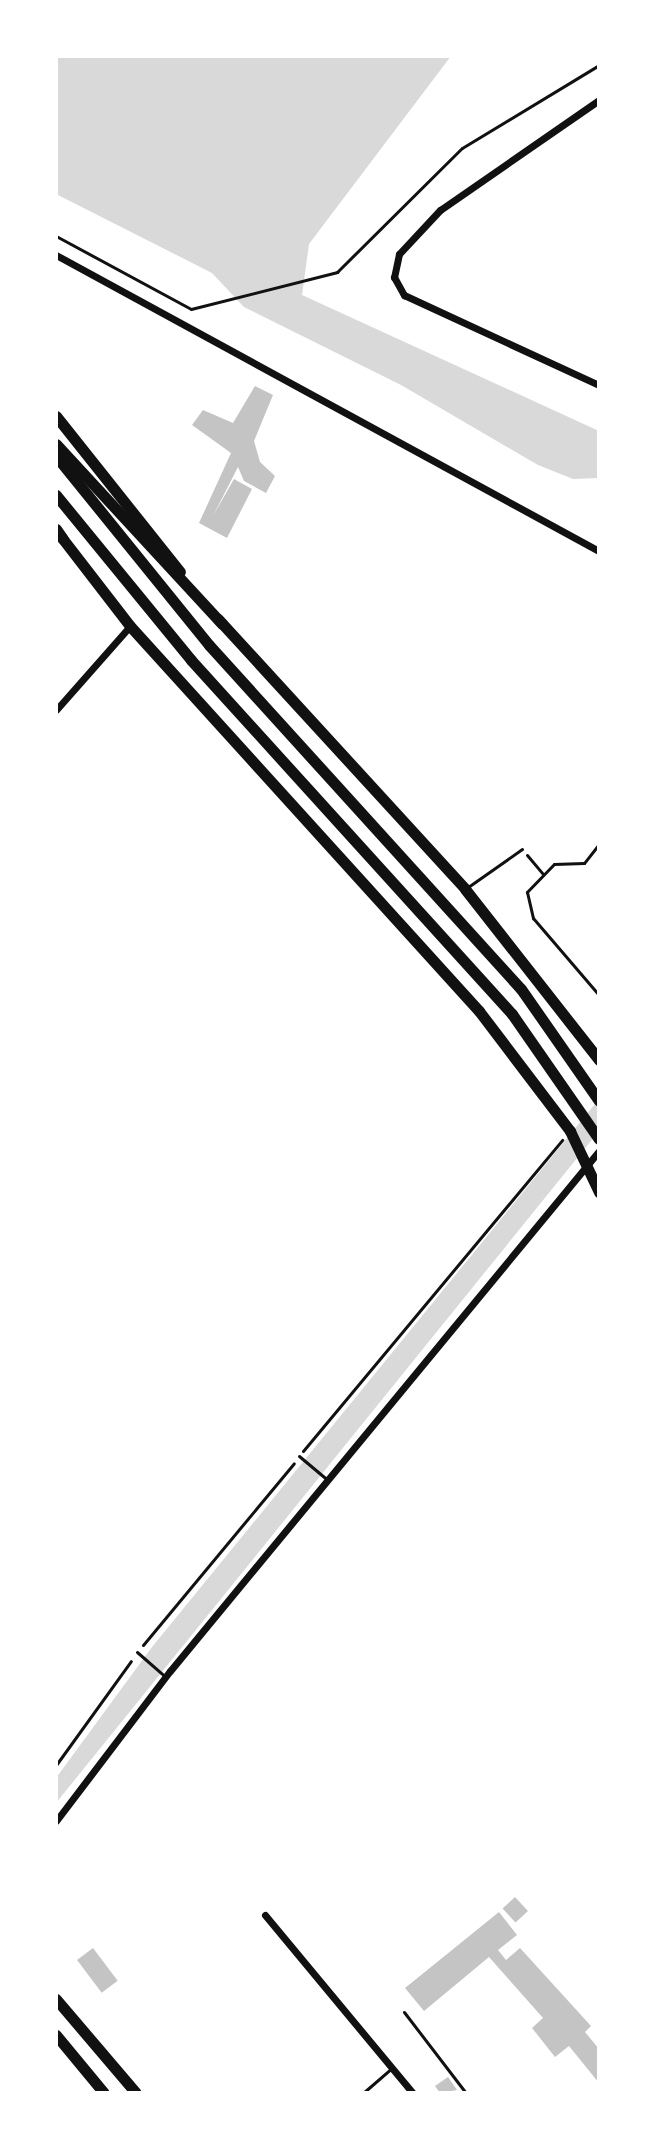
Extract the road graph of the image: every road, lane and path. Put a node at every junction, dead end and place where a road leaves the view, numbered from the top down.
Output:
1 (599, 65) edge
2 (599, 100) edge
3 (56, 236) edge
4 (56, 255) edge
5 (599, 385) edge
6 (56, 416) edge
7 (56, 444) edge
8 (56, 456) edge
9 (56, 495) edge
10 (58, 533) edge
11 (599, 551) edge
12 (222, 624) junction
13 (130, 626) junction
14 (56, 710) edge
15 (599, 844) edge
16 (522, 849) joint
17 (544, 875) junction
18 (465, 889) junction
19 (599, 995) edge
20 (599, 1060) edge
21 (599, 1101) edge
22 (570, 1131) junction
23 (599, 1139) edge
24 (599, 1151) edge
25 (587, 1160) junction
26 (599, 1192) edge
27 (299, 1456) junction
28 (326, 1479) junction
29 (137, 1652) junction
30 (166, 1677) junction
31 (56, 1765) edge
32 (56, 1821) edge
33 (265, 1915) dead end
34 (56, 1999) edge
35 (404, 2012) dead end
36 (56, 2035) edge
37 (392, 2068) junction
38 (104, 2093) edge
39 (136, 2093) edge
40 (363, 2093) edge
41 (413, 2093) edge
42 (466, 2093) edge

1 - 3 path
2 - 5 street
4 - 11 street
6 - 12 main road
7 - 12 main road
8 - 21 main road
9 - 23 main road
10 - 13 main road
12 - 18 main road
13 - 14 street
13 - 22 main road
15 - 17 path
16 - 17 path
16 - 18 lane
17 - 19 path
18 - 20 main road
22 - 25 main road
22 - 27 path
24 - 25 street
25 - 26 main road
25 - 28 street
27 - 28 lane
27 - 29 path
28 - 30 street
29 - 30 lane
29 - 31 path
30 - 32 street
33 - 37 street
34 - 39 main road
35 - 42 lane
36 - 38 main road
37 - 40 lane
37 - 41 street

